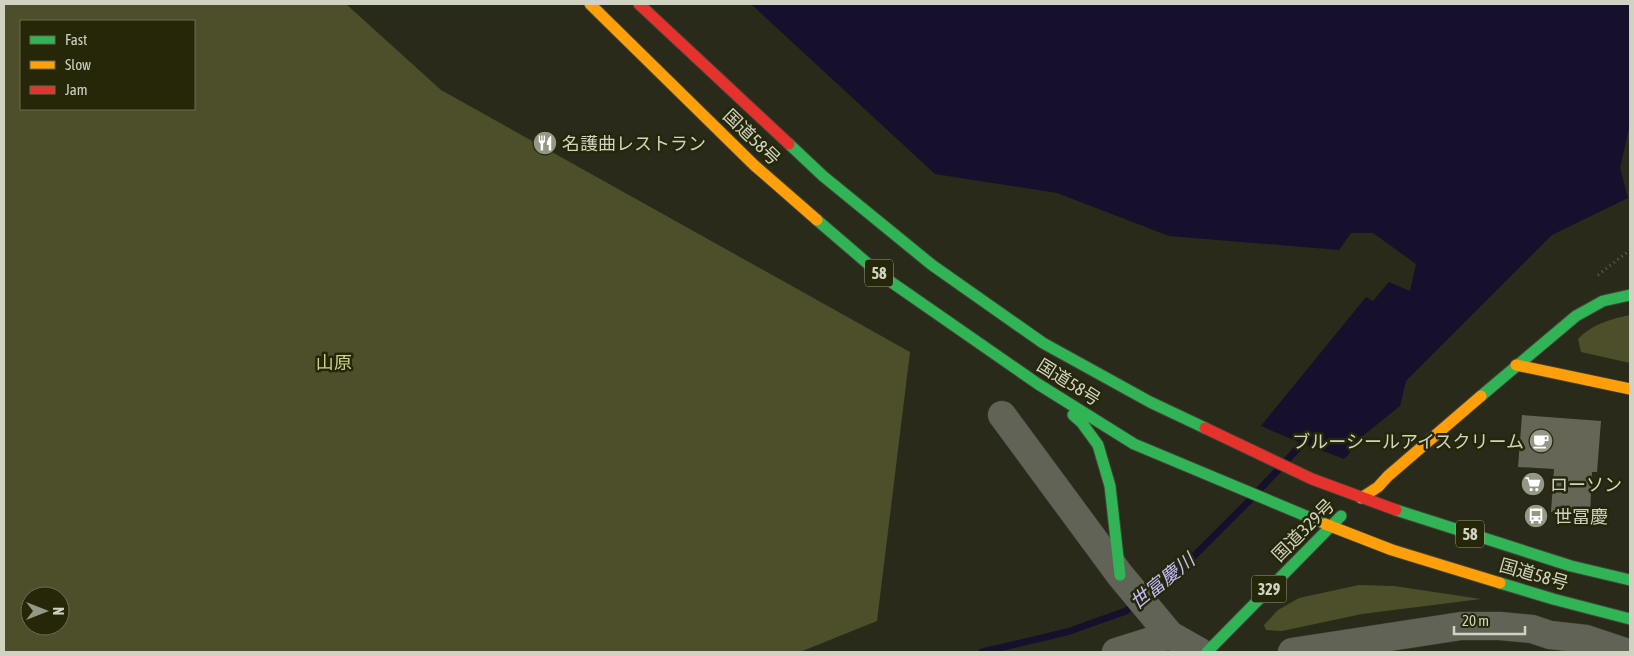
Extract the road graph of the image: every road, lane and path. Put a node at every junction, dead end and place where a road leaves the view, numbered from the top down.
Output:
1 (590, 4) edge
2 (639, 4) edge
3 (1630, 296) edge
4 (1516, 365) junction
5 (1038, 384) junction
6 (1630, 390) edge
7 (1002, 415) dead end
8 (1355, 503) junction
9 (1330, 526) junction
10 (1120, 575) junction
11 (1630, 580) edge
12 (1630, 619) edge
13 (1170, 635) junction
14 (1545, 643) edge
15 (1617, 651) edge
16 (1116, 652) edge
17 (1200, 652) edge
18 (1207, 652) edge
19 (1292, 652) edge

1 - 5 main road, 国道58号 / 58
2 - 8 main road, 国道58号 / 58
3 - 4 main road, 国道329号
4 - 6 main road
4 - 8 main road, 国道329号
5 - 9 main road, 国道58号 / 58
5 - 10 main road
7 - 10 street
8 - 9 main road, 国道329号 / 329
8 - 11 main road, 国道58号 / 58
9 - 12 main road, 国道58号 / 58
9 - 18 main road, 国道329号 / 329
10 - 13 street
13 - 16 street
13 - 17 street
14 - 15 street
14 - 19 street

